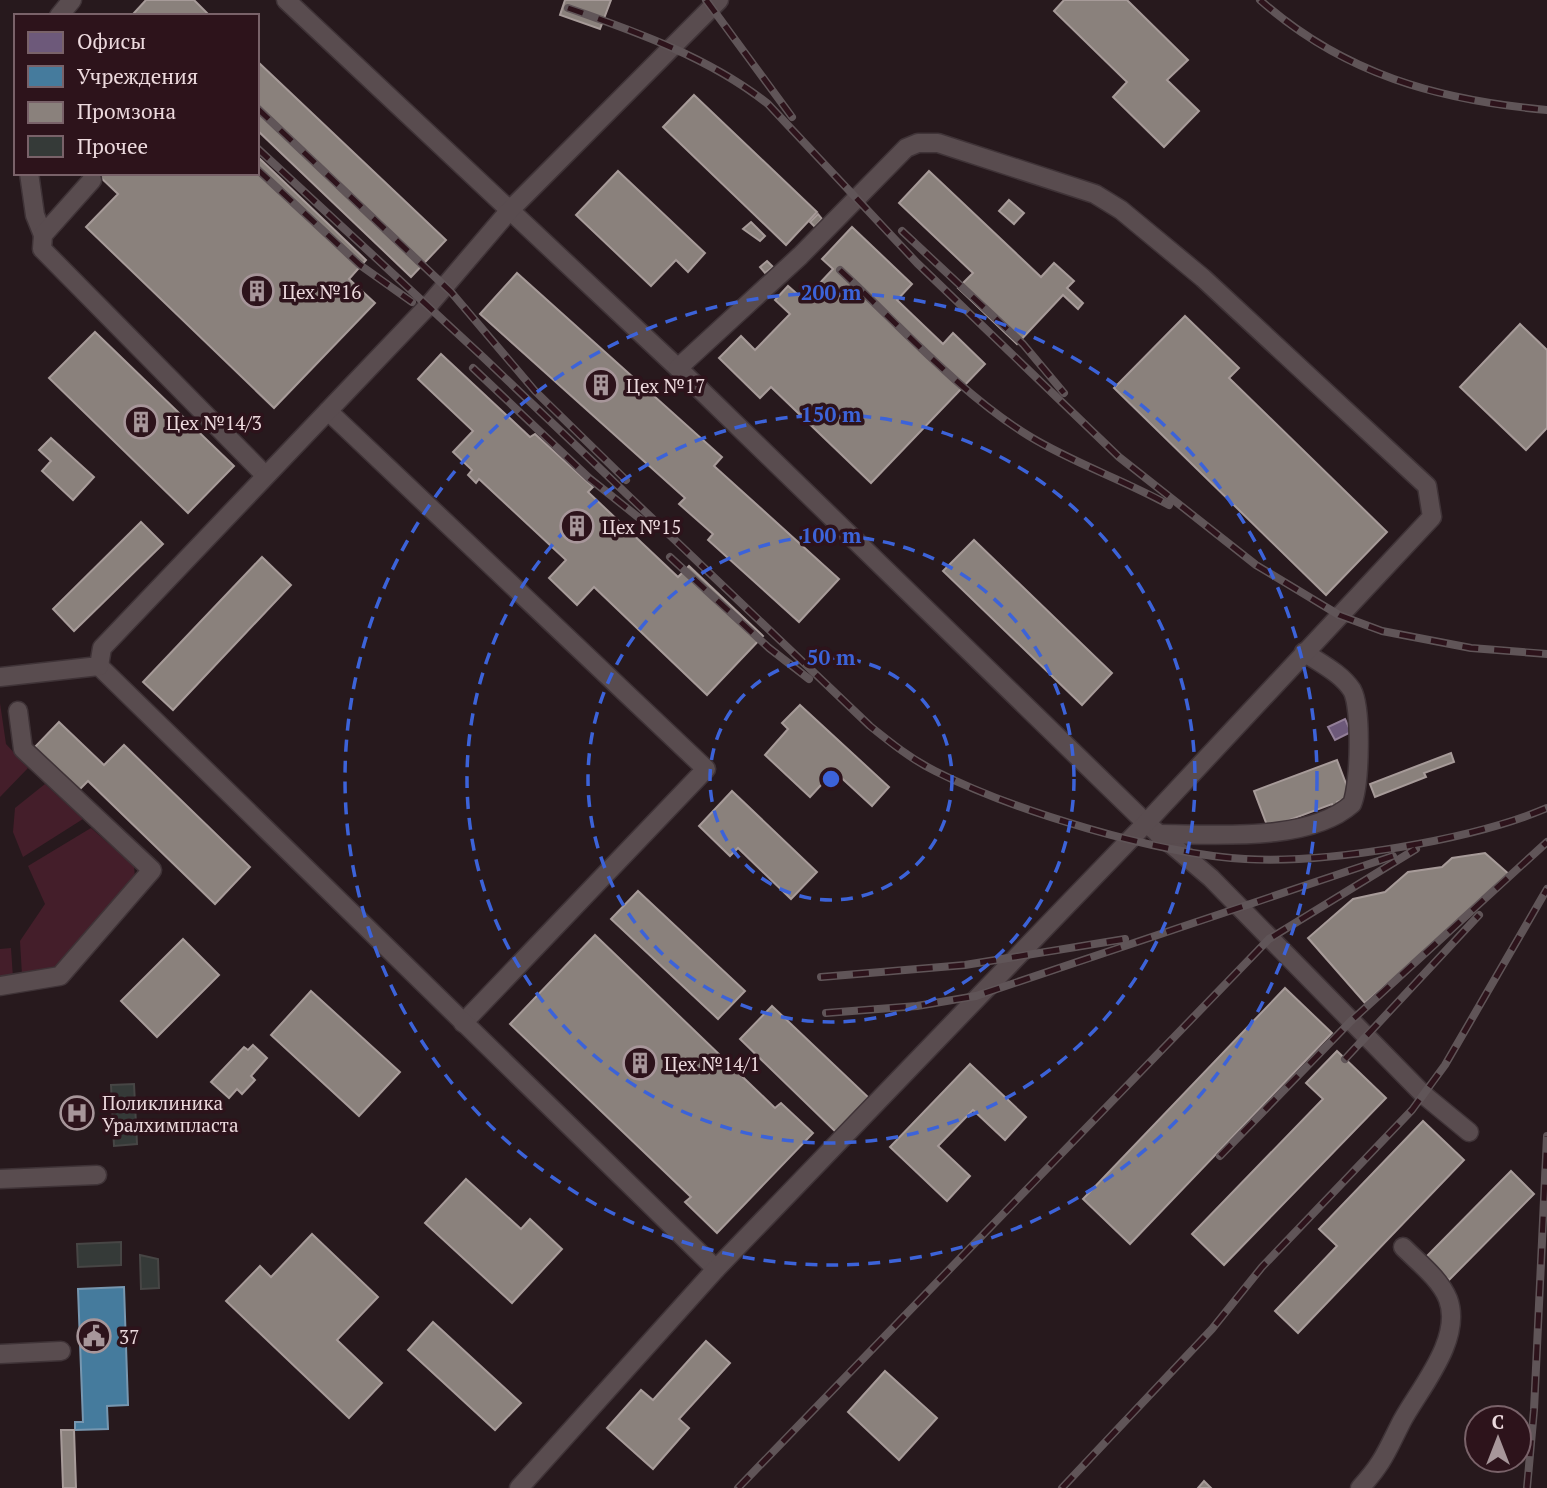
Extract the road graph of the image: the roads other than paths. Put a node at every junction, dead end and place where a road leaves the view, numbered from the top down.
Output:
1 (72, 0) edge
2 (286, 0) edge
3 (719, 0) edge
4 (61, 14) edge
5 (29, 175) edge
6 (92, 180) dead end
7 (509, 211) junction
8 (43, 234) junction
9 (678, 368) junction
10 (328, 411) junction
11 (265, 475) junction
12 (1304, 652) junction
13 (99, 666) junction
14 (0, 677) edge
15 (18, 711) dead end
16 (1152, 828) junction
17 (0, 986) edge
18 (463, 1023) junction
19 (1469, 1132) dead end
20 (97, 1175) dead end
21 (0, 1179) edge
22 (1403, 1247) dead end
23 (716, 1269) junction
24 (61, 1351) dead end
25 (0, 1354) edge
26 (519, 1488) edge
27 (1360, 1488) edge

1 - 4 lane
2 - 7 lane
3 - 7 lane
5 - 8 lane
6 - 8 lane
7 - 9 lane
7 - 10 lane
8 - 11 lane
9 - 12 lane
9 - 16 lane
10 - 11 lane
10 - 18 lane
11 - 13 lane
12 - 16 lane
12 - 16 lane
13 - 14 lane
13 - 18 lane
15 - 17 lane
16 - 19 lane
16 - 23 lane
18 - 23 lane
20 - 21 lane
22 - 27 lane
23 - 26 lane
24 - 25 lane

